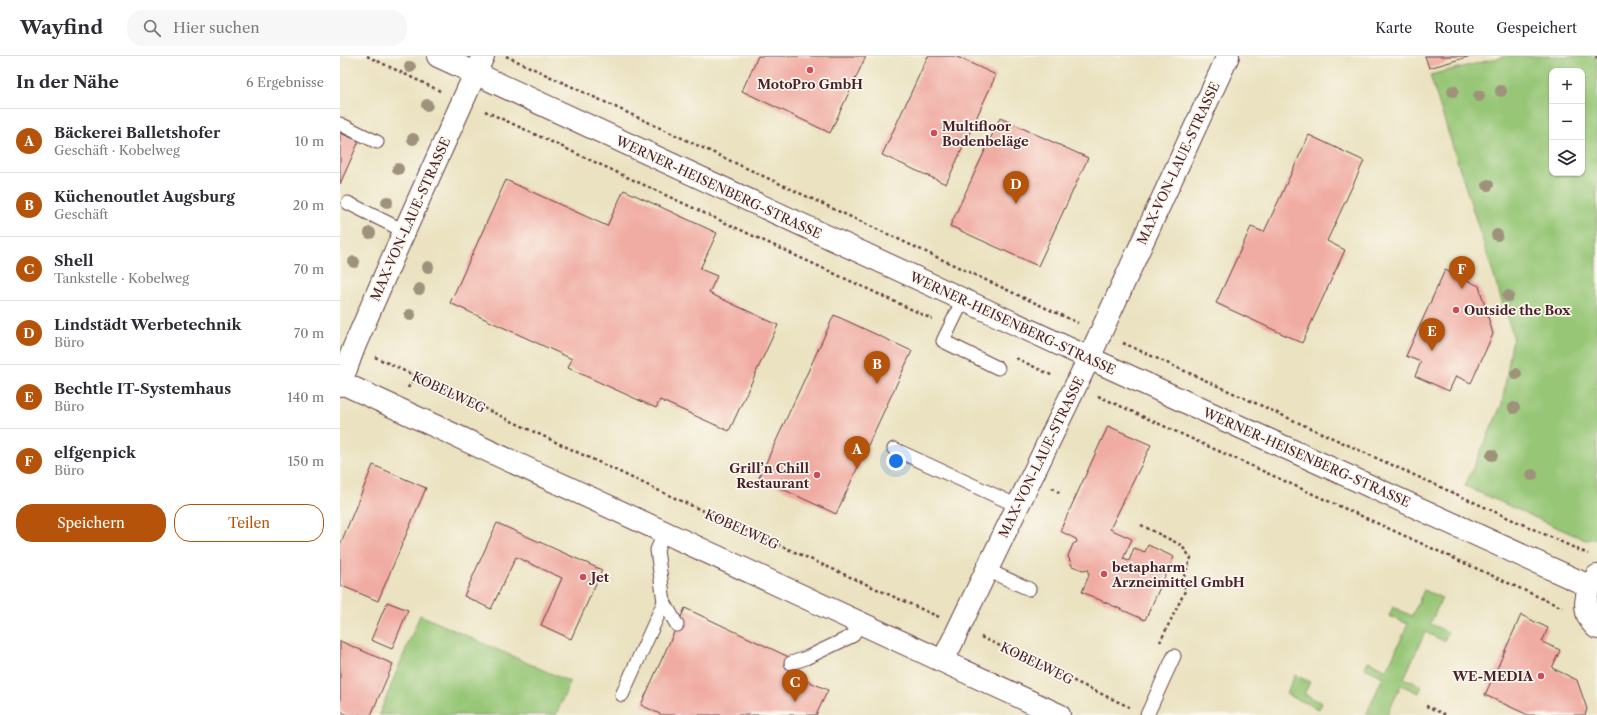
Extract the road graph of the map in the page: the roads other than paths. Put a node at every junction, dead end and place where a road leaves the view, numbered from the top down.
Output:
1 (438, 56) edge
2 (1228, 56) edge
3 (479, 65) edge
4 (340, 124) edge
5 (377, 142) dead end
6 (348, 204) dead end
7 (404, 230) junction
8 (963, 300) junction
9 (1089, 358) junction
10 (998, 368) dead end
11 (340, 383) edge
12 (894, 448) dead end
13 (1018, 506) junction
14 (664, 533) junction
15 (987, 570) junction
16 (1593, 581) edge
17 (1029, 589) dead end
18 (664, 602) junction
19 (861, 623) junction
20 (677, 625) dead end
21 (1597, 628) edge
22 (1174, 656) dead end
23 (943, 661) junction
24 (791, 663) dead end
25 (622, 695) dead end
26 (1059, 715) edge
27 (1147, 715) edge

1 - 3 street, WERNER-HEISENBERG-STRASSE
2 - 9 street, MAX-VON-LAUE-STRASSE
3 - 7 street, MAX-VON-LAUE-STRASSE
3 - 8 street, WERNER-HEISENBERG-STRASSE
4 - 5 lane
6 - 7 lane
7 - 11 street, MAX-VON-LAUE-STRASSE
8 - 9 street, WERNER-HEISENBERG-STRASSE
8 - 10 lane
9 - 13 street, MAX-VON-LAUE-STRASSE
9 - 16 street, WERNER-HEISENBERG-STRASSE
11 - 14 street
12 - 13 lane
13 - 15 street, MAX-VON-LAUE-STRASSE
14 - 18 lane
14 - 19 street
15 - 17 lane
15 - 23 street, MAX-VON-LAUE-STRASSE
16 - 21 street, WERNER-HEISENBERG-STRASSE
18 - 20 lane
18 - 25 lane
19 - 23 street
19 - 24 lane
22 - 27 lane
23 - 26 street

